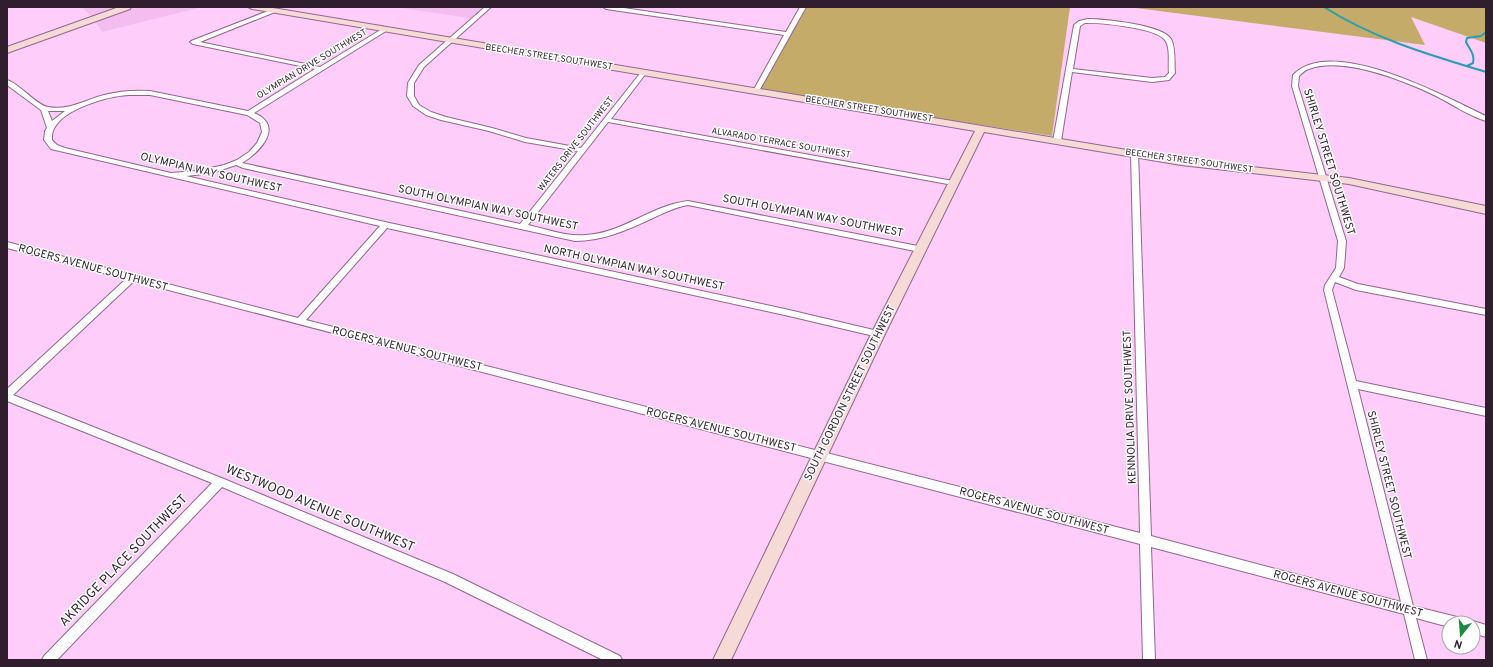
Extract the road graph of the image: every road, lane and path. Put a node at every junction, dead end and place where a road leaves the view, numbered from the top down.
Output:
1 (127, 7) edge
2 (252, 7) edge
3 (488, 7) edge
4 (606, 7) edge
5 (803, 7) edge
6 (273, 11) junction
7 (384, 30) junction
8 (788, 34) junction
9 (450, 40) junction
10 (7, 50) edge
11 (322, 69) junction
12 (1069, 70) junction
13 (644, 72) junction
14 (7, 82) edge
15 (756, 91) junction
16 (79, 106) junction
17 (44, 109) junction
18 (249, 113) junction
19 (1486, 119) edge
20 (606, 120) junction
21 (50, 127) junction
22 (981, 128) junction
23 (1057, 141) junction
24 (582, 150) junction
25 (1135, 154) junction
26 (236, 162) junction
27 (170, 175) junction
28 (1322, 177) junction
29 (953, 183) junction
30 (1486, 210) edge
31 (385, 225) junction
32 (522, 227) junction
33 (7, 245) edge
34 (920, 249) junction
35 (132, 278) junction
36 (1333, 278) junction
37 (1486, 312) edge
38 (300, 322) junction
39 (878, 334) junction
40 (1352, 384) junction
41 (7, 396) edge
42 (1486, 412) edge
43 (820, 455) junction
44 (220, 482) junction
45 (1146, 540) junction
46 (1409, 610) junction
47 (1441, 619) edge
48 (48, 660) edge
49 (616, 660) edge
50 (722, 660) edge
51 (1149, 660) edge
52 (1421, 660) edge

1 - 10 street
2 - 6 street, BEECHER STREET SOUTHWEST
3 - 9 street
4 - 8 street
5 - 8 street
6 - 7 street, BEECHER STREET SOUTHWEST
6 - 11 street
7 - 9 street, BEECHER STREET SOUTHWEST
7 - 11 street, OLYMPIAN DRIVE SOUTHWEST
8 - 15 street
9 - 13 street, BEECHER STREET SOUTHWEST
9 - 24 street
11 - 18 street, OLYMPIAN DRIVE SOUTHWEST
12 - 12 street
12 - 23 street
13 - 15 street, BEECHER STREET SOUTHWEST
13 - 20 street, WATERS DRIVE SOUTHWEST
14 - 17 street
15 - 22 street, BEECHER STREET SOUTHWEST
16 - 17 street
16 - 18 street
16 - 21 street
17 - 21 street, OLYMPIAN WAY SOUTHWEST
18 - 26 street
19 - 28 street, SHIRLEY STREET SOUTHWEST
20 - 24 street, WATERS DRIVE SOUTHWEST
20 - 29 street, ALVARADO TERRACE SOUTHWEST
21 - 27 street, OLYMPIAN WAY SOUTHWEST
22 - 23 street, BEECHER STREET SOUTHWEST
22 - 29 street, SOUTH GORDON STREET SOUTHWEST
23 - 25 street, BEECHER STREET SOUTHWEST
24 - 32 street, WATERS DRIVE SOUTHWEST
25 - 28 street, BEECHER STREET SOUTHWEST
25 - 45 street, KENNOLIA DRIVE SOUTHWEST
26 - 27 street
26 - 32 street, SOUTH OLYMPIAN WAY SOUTHWEST
27 - 31 street, OLYMPIAN WAY SOUTHWEST
28 - 30 street, BEECHER STREET SOUTHWEST
28 - 36 street, SHIRLEY STREET SOUTHWEST
29 - 34 street, SOUTH GORDON STREET SOUTHWEST
31 - 38 street
31 - 39 street, NORTH OLYMPIAN WAY SOUTHWEST
32 - 34 street, SOUTH OLYMPIAN WAY SOUTHWEST
33 - 35 street, ROGERS AVENUE SOUTHWEST
34 - 39 street, SOUTH GORDON STREET SOUTHWEST
35 - 38 street, ROGERS AVENUE SOUTHWEST
35 - 41 street
36 - 37 street
36 - 40 street, SHIRLEY STREET SOUTHWEST
38 - 43 street, ROGERS AVENUE SOUTHWEST
39 - 43 street, SOUTH GORDON STREET SOUTHWEST
40 - 42 street
40 - 46 street, SHIRLEY STREET SOUTHWEST
41 - 44 street, WESTWOOD AVENUE SOUTHWEST
43 - 45 street, ROGERS AVENUE SOUTHWEST
43 - 50 street, SOUTH GORDON STREET SOUTHWEST
44 - 48 street, AKRIDGE PLACE SOUTHWEST
44 - 49 street, WESTWOOD AVENUE SOUTHWEST
45 - 46 street, ROGERS AVENUE SOUTHWEST
45 - 51 street, KENNOLIA DRIVE SOUTHWEST
46 - 47 street, ROGERS AVENUE SOUTHWEST
46 - 52 street, SHIRLEY STREET SOUTHWEST

